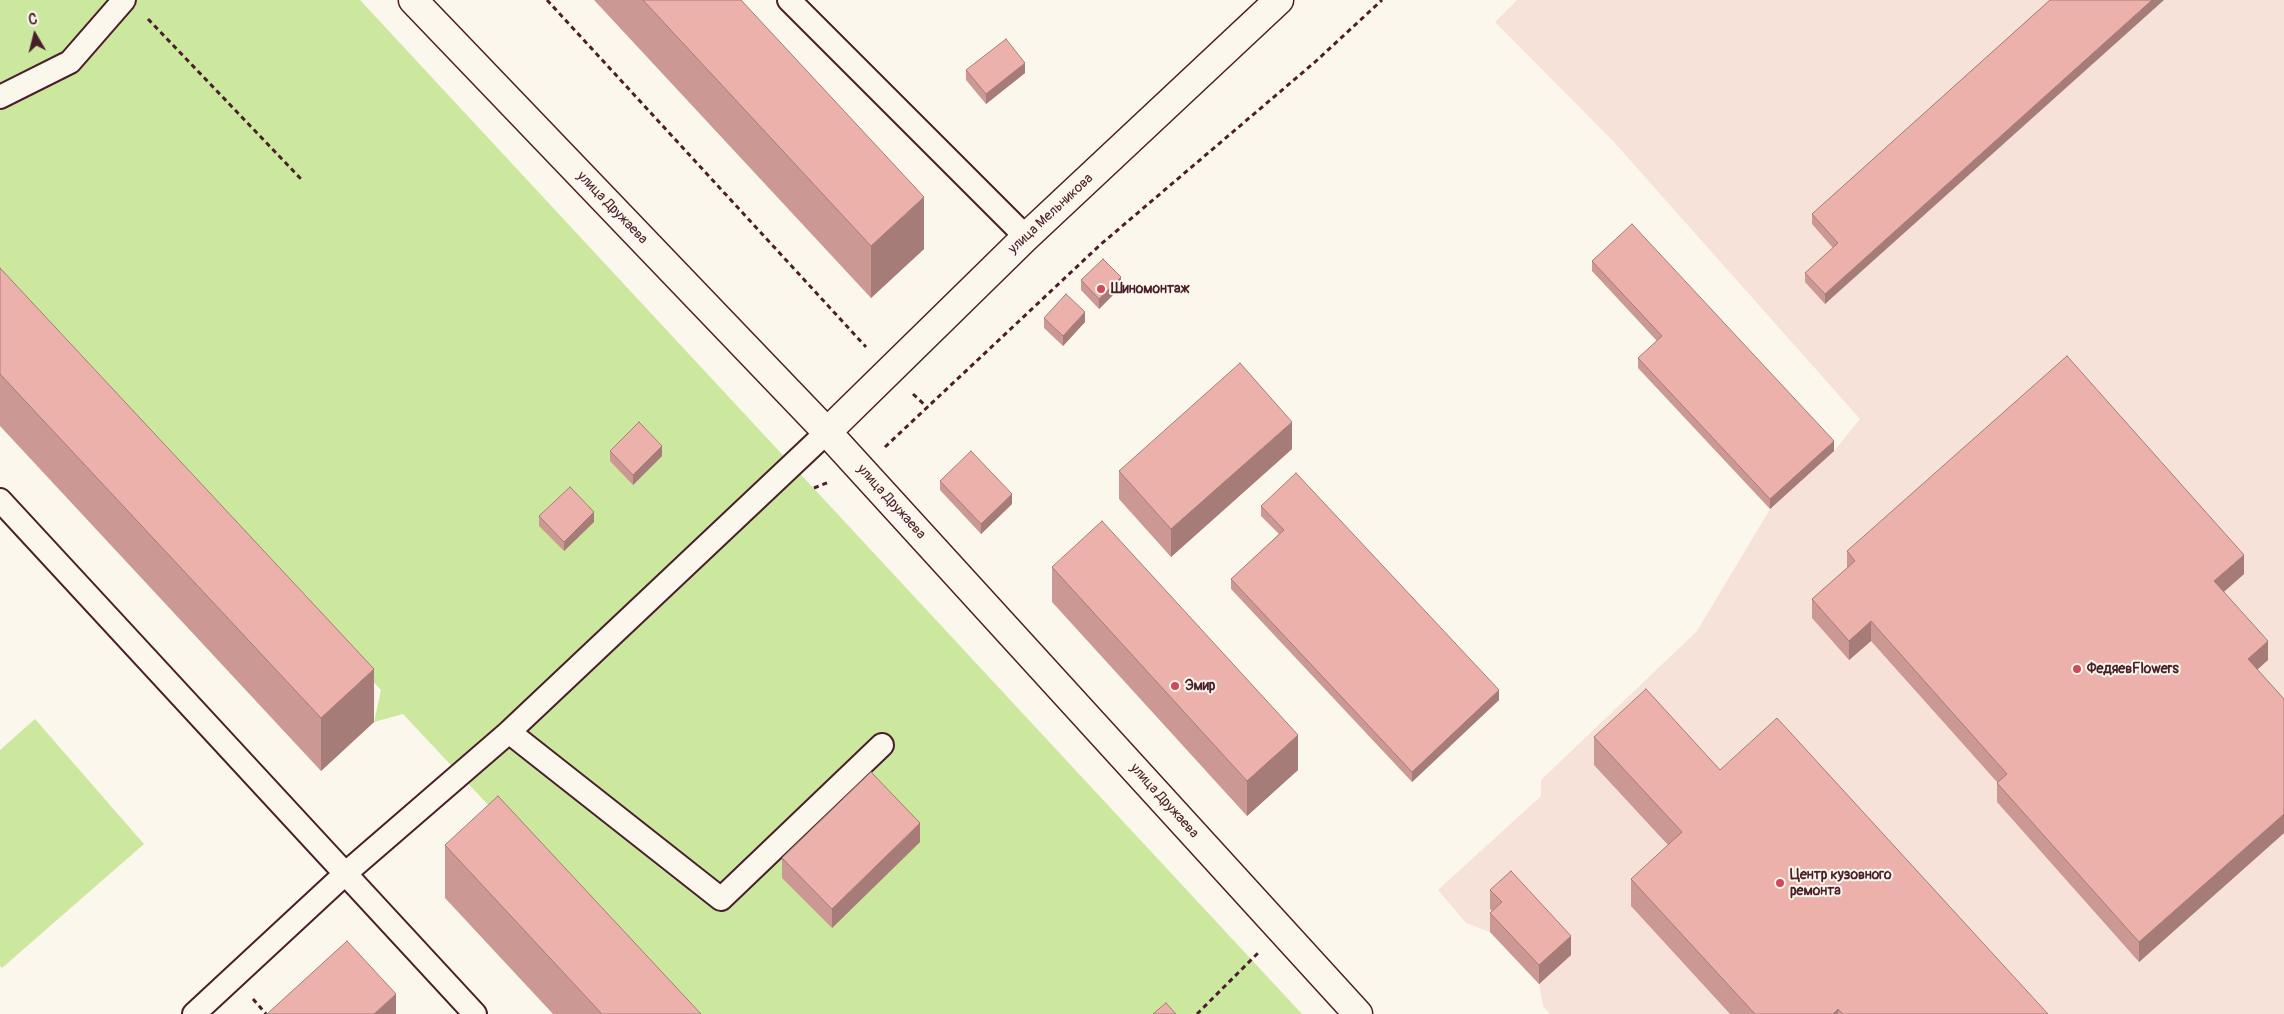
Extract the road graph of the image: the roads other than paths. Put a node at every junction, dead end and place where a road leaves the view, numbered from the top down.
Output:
1 (124, 0) edge
2 (413, 0) edge
3 (789, 0) edge
4 (1279, 0) edge
5 (0, 97) edge
6 (1026, 237) junction
7 (827, 432) junction
8 (0, 500) edge
9 (508, 732) junction
10 (882, 745) dead end
11 (346, 873) junction
12 (194, 1014) edge
13 (475, 1014) edge
14 (1358, 1014) edge

1 - 5 lane
2 - 7 street, улица Дружаева
3 - 6 lane
4 - 6 street, улица Мельникова
6 - 7 street, улица Мельникова
7 - 9 lane
7 - 14 street, улица Дружаева
8 - 11 lane
9 - 10 lane
9 - 11 lane
11 - 12 lane
11 - 13 lane

